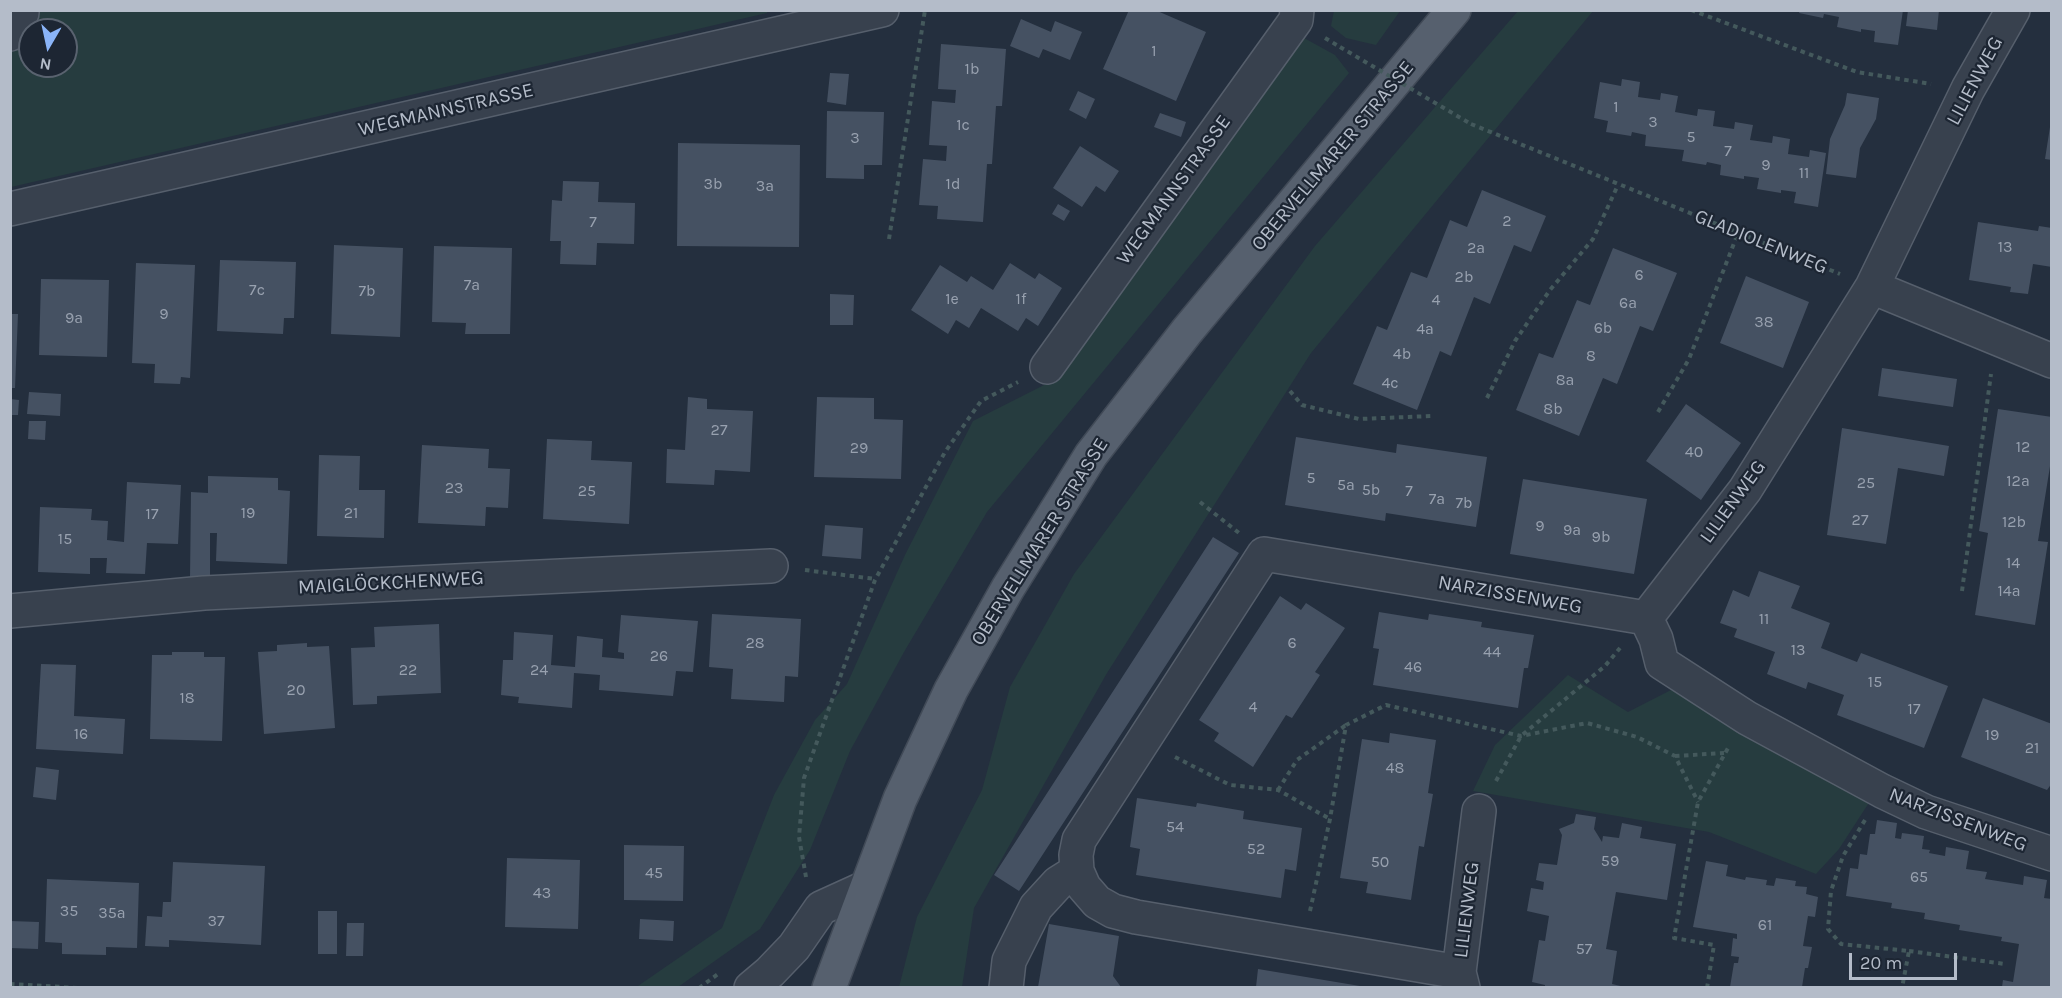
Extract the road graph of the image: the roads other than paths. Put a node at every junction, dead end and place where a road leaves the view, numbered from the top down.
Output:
1 (22, 10) edge
2 (882, 10) edge
3 (1297, 10) edge
4 (1454, 10) edge
5 (2013, 10) edge
6 (10, 34) edge
7 (10, 208) edge
8 (1872, 287) junction
9 (2052, 361) edge
10 (1047, 367) road end
11 (771, 566) road end
12 (10, 611) edge
13 (1646, 618) junction
14 (1479, 811) road end
15 (2052, 854) edge
16 (1077, 872) junction
17 (865, 888) junction
18 (1461, 980) edge
19 (751, 987) edge
20 (829, 987) edge
21 (1006, 987) edge

1 - 6 street
2 - 7 street, WEGMANNSTRASSE
3 - 10 street, WEGMANNSTRASSE
4 - 17 main road, OBERVELLMARER STRASSE
5 - 8 street, LILIENWEG
8 - 9 street
8 - 13 street, LILIENWEG
11 - 12 street, MAIGLÖCKCHENWEG
13 - 15 street, NARZISSENWEG
13 - 16 street, NARZISSENWEG
14 - 18 street, LILIENWEG
16 - 18 street, LILIENWEG
16 - 21 street
17 - 19 street
17 - 20 main road, OBERVELLMARER STRASSE

